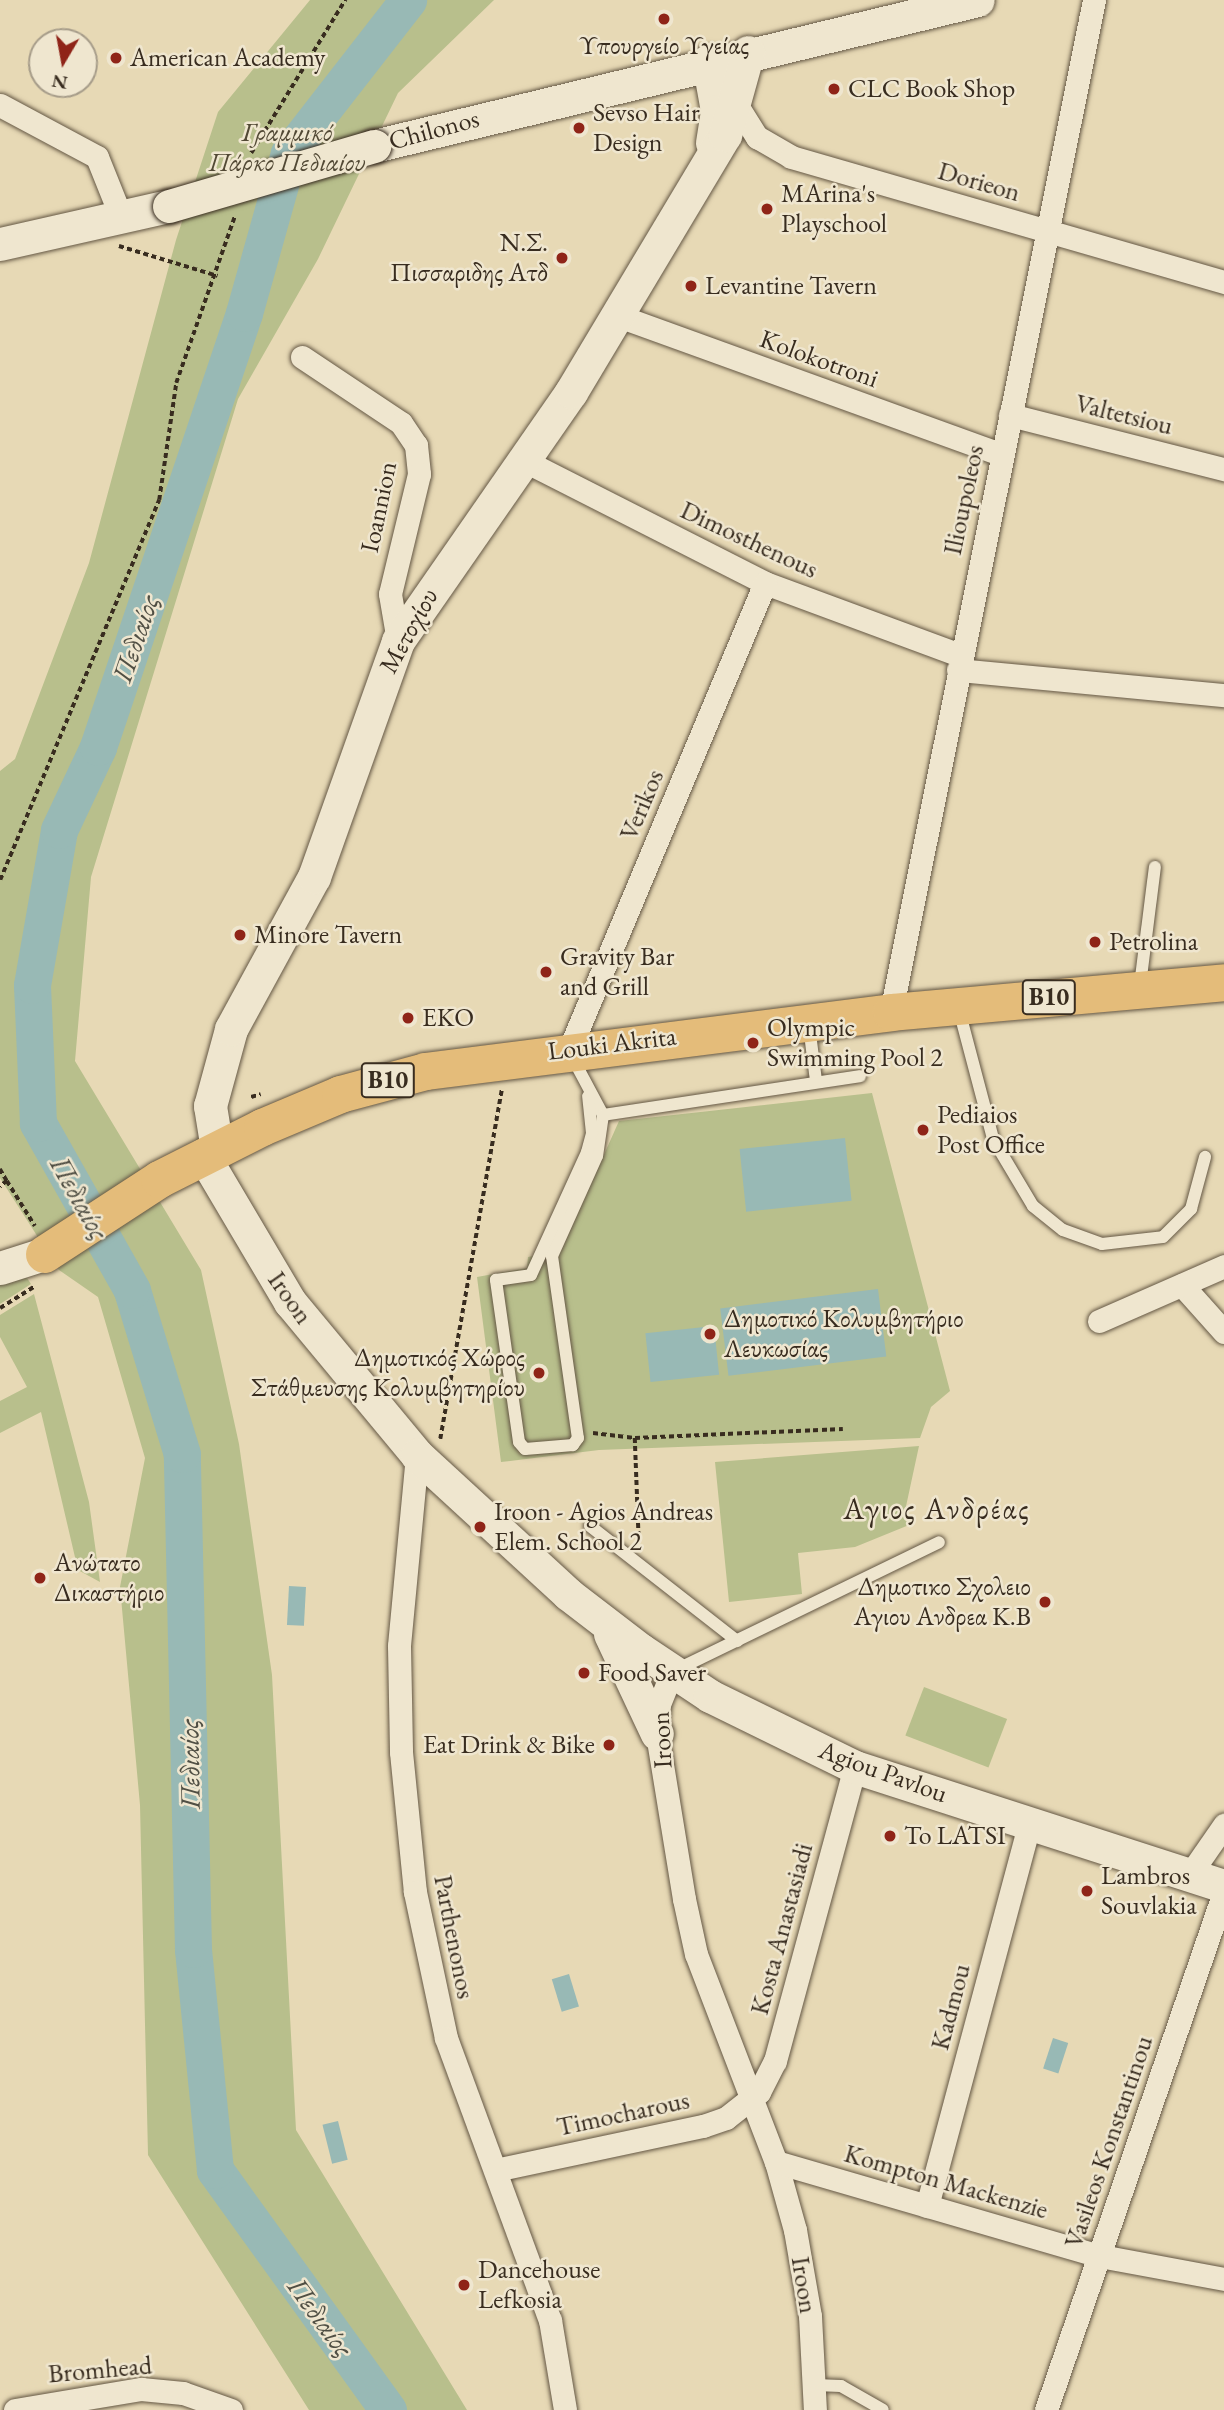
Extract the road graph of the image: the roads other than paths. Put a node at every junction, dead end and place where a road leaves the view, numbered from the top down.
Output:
1 (903, 0) edge
2 (1094, 0) edge
3 (972, 1) edge
4 (868, 26) junction
5 (748, 52) junction
6 (708, 61) junction
7 (0, 105) edge
8 (738, 107) junction
9 (710, 159) junction
10 (111, 219) junction
11 (1049, 232) junction
12 (0, 244) edge
13 (1224, 282) edge
14 (616, 315) junction
15 (302, 357) dead end
16 (1010, 415) junction
17 (1002, 455) junction
18 (521, 459) junction
19 (1224, 469) edge
20 (765, 583) junction
21 (398, 641) junction
22 (959, 663) junction
23 (1224, 695) edge
24 (1155, 867) dead end
25 (1224, 982) edge
26 (1140, 989) junction
27 (958, 1006) junction
28 (891, 1012) junction
29 (808, 1021) junction
30 (570, 1048) junction
31 (860, 1076) dead end
32 (816, 1081) junction
33 (588, 1096) junction
34 (603, 1115) junction
35 (210, 1152) junction
36 (1205, 1157) dead end
37 (0, 1247) edge
38 (42, 1257) junction
39 (1224, 1266) edge
40 (0, 1268) edge
41 (1182, 1285) junction
42 (1099, 1321) dead end
43 (1224, 1332) edge
44 (428, 1448) junction
45 (590, 1526) dead end
46 (939, 1542) dead end
47 (603, 1622) junction
48 (737, 1641) junction
49 (672, 1672) junction
50 (710, 1696) junction
51 (657, 1734) junction
52 (855, 1767) junction
53 (1029, 1824) junction
54 (1224, 1825) edge
55 (1190, 1874) junction
56 (1224, 1886) edge
57 (1224, 1892) edge
58 (751, 2100) junction
59 (776, 2162) junction
60 (500, 2169) junction
61 (927, 2206) junction
62 (1100, 2256) junction
63 (1224, 2280) edge
64 (815, 2385) junction
65 (15, 2410) edge
66 (230, 2410) edge
67 (565, 2410) edge
68 (816, 2410) edge
69 (883, 2410) edge
70 (1046, 2410) edge

1 - 4 main road
2 - 11 street, Ilioupoleos
3 - 4 main road
4 - 5 main road
5 - 6 main road, Chilonos
5 - 8 main road, Μετοχίου
6 - 9 main road, Μετοχίου
6 - 10 main road, Chilonos, bridge
7 - 10 street
8 - 9 main road, Μετοχίου
8 - 11 street, Dorieon
9 - 14 main road, Μετοχίου
10 - 12 main road, Chilonos
11 - 13 street, Dorieon
11 - 16 street, Ilioupoleos
14 - 17 street, Kolokotroni
14 - 18 main road, Μετοχίου
15 - 21 street, Ioannion
16 - 17 street, Ilioupoleos
16 - 19 street, Valtetsiou
17 - 22 street, Ilioupoleos
18 - 20 street, Dimosthenous
18 - 21 main road, Μετοχίου
20 - 22 street, Dimosthenous
20 - 30 street, Verikos
21 - 35 main road, Μετοχίου
22 - 23 street, Dimosthenous
22 - 28 street, Ilioupoleos
24 - 26 lane
25 - 26 main road, Louki Akrita / B10
26 - 27 main road, Louki Akrita / B10
27 - 28 main road, Louki Akrita / B10
27 - 36 lane
28 - 29 main road, Louki Akrita / B10
29 - 30 main road, Louki Akrita / B10
29 - 32 lane
30 - 33 lane
30 - 35 main road, Louki Akrita / B10
31 - 32 lane
32 - 34 lane
33 - 34 lane
33 - 34 lane
35 - 38 main road, Louki Akrita / B10
35 - 44 main road, Iroon
37 - 38 main road
38 - 40 main road
39 - 41 street
41 - 42 street
41 - 43 street
44 - 47 main road, Iroon
44 - 60 street, Parthenonos
45 - 48 lane
46 - 48 lane
47 - 49 main road, Iroon
47 - 51 main road
48 - 49 lane
49 - 50 main road, Agiou Pavlou
49 - 51 street, Iroon
50 - 51 main road
50 - 52 main road, Agiou Pavlou
51 - 58 street, Iroon
52 - 53 main road, Agiou Pavlou
52 - 58 street, Kosta Anastasiadi
53 - 55 main road, Agiou Pavlou
53 - 61 street, Kadmou
54 - 55 street
55 - 56 main road, Agiou Pavlou
57 - 62 street, Vasileos Konstantinou
58 - 59 street, Iroon
58 - 60 street, Timocharous
59 - 61 street, Kompton Mackenzie
59 - 64 street, Iroon
60 - 67 street, Parthenonos
61 - 62 street, Kompton Mackenzie
62 - 63 street, Kompton Mackenzie
62 - 70 street, Vasileos Konstantinou
64 - 68 street, Iroon
64 - 69 lane
65 - 66 street, Bromhead

